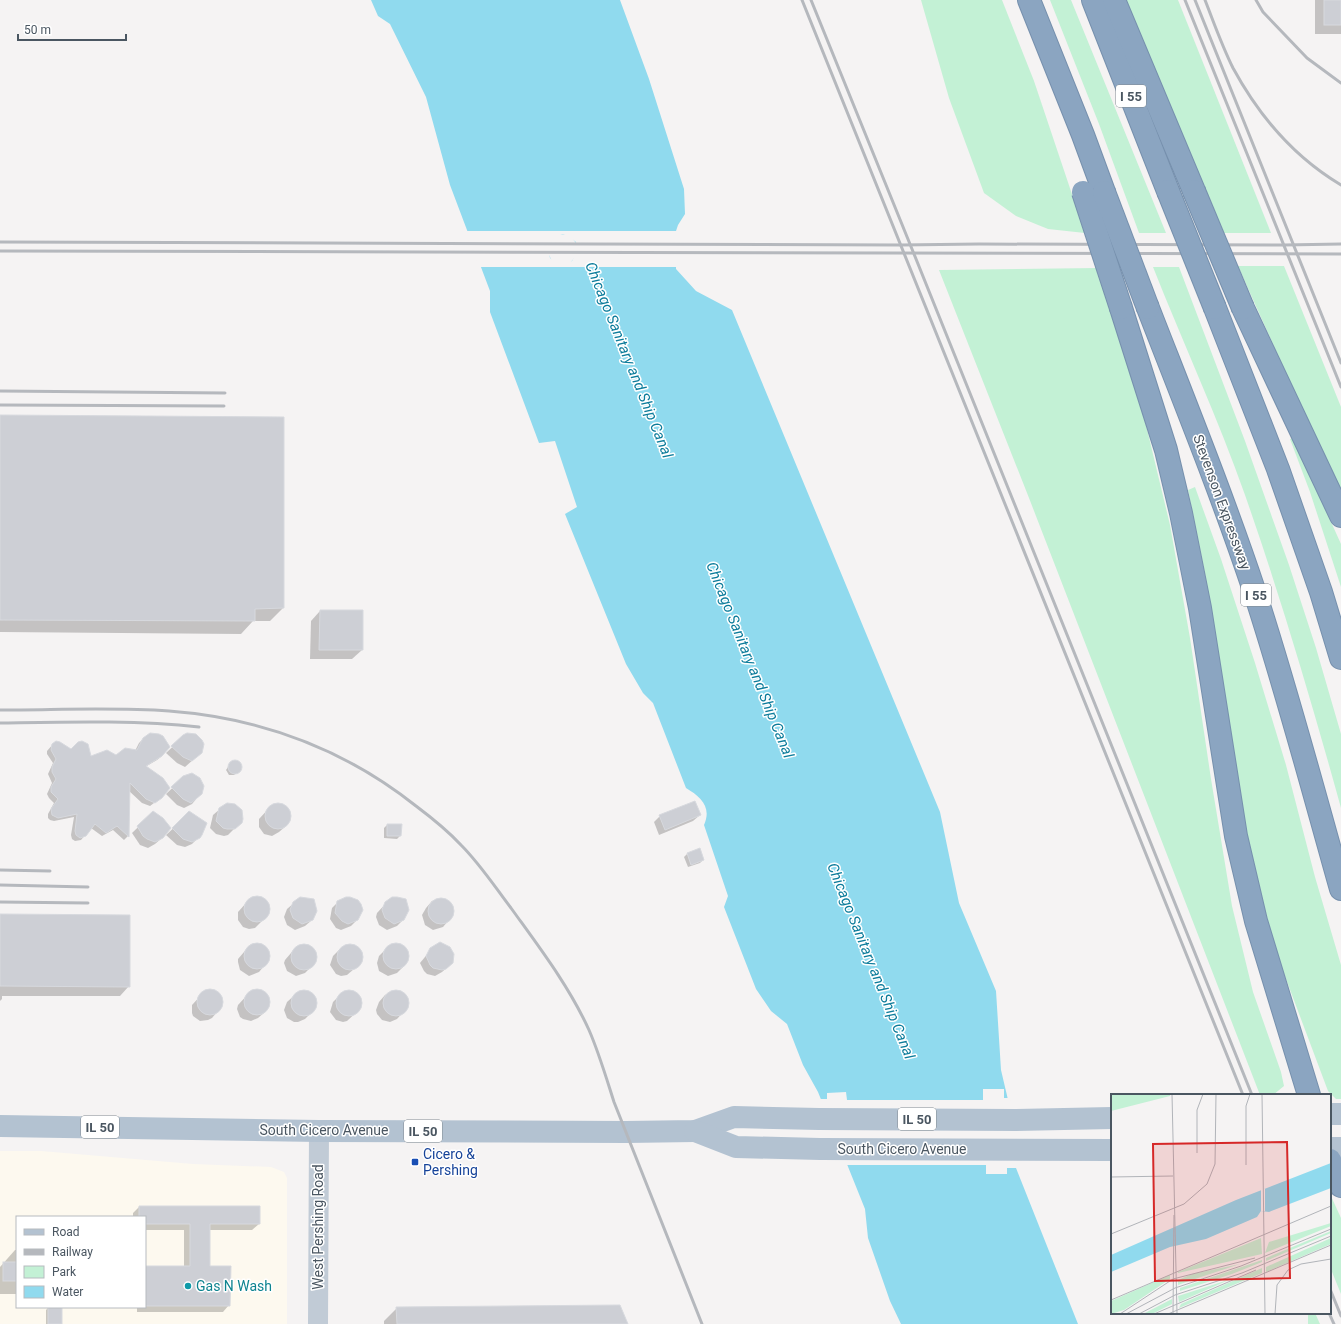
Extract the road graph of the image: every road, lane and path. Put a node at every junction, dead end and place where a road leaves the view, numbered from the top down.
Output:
1 (1029, 0) edge
2 (1093, 0) edge
3 (1114, 0) edge
4 (1094, 192) junction
5 (1341, 516) edge
6 (1341, 658) edge
7 (1341, 889) edge
8 (1309, 1094) edge
9 (1111, 1118) edge
10 (0, 1126) edge
11 (318, 1131) junction
12 (695, 1131) junction
13 (1111, 1150) edge
14 (1331, 1162) edge
15 (1341, 1186) edge
16 (318, 1324) edge

1 - 4 highway, I 55
2 - 6 highway, I 55, bridge
3 - 5 highway, bridge
4 - 7 highway, Stevenson Expressway / I 55, bridge
4 - 8 highway, bridge
9 - 12 main road, South Cicero Avenue / IL 50
10 - 11 main road, South Cicero Avenue / IL 50
11 - 12 main road, South Cicero Avenue / IL 50
11 - 16 main road, West Pershing Road
12 - 13 main road, South Cicero Avenue / IL 50
14 - 15 highway

